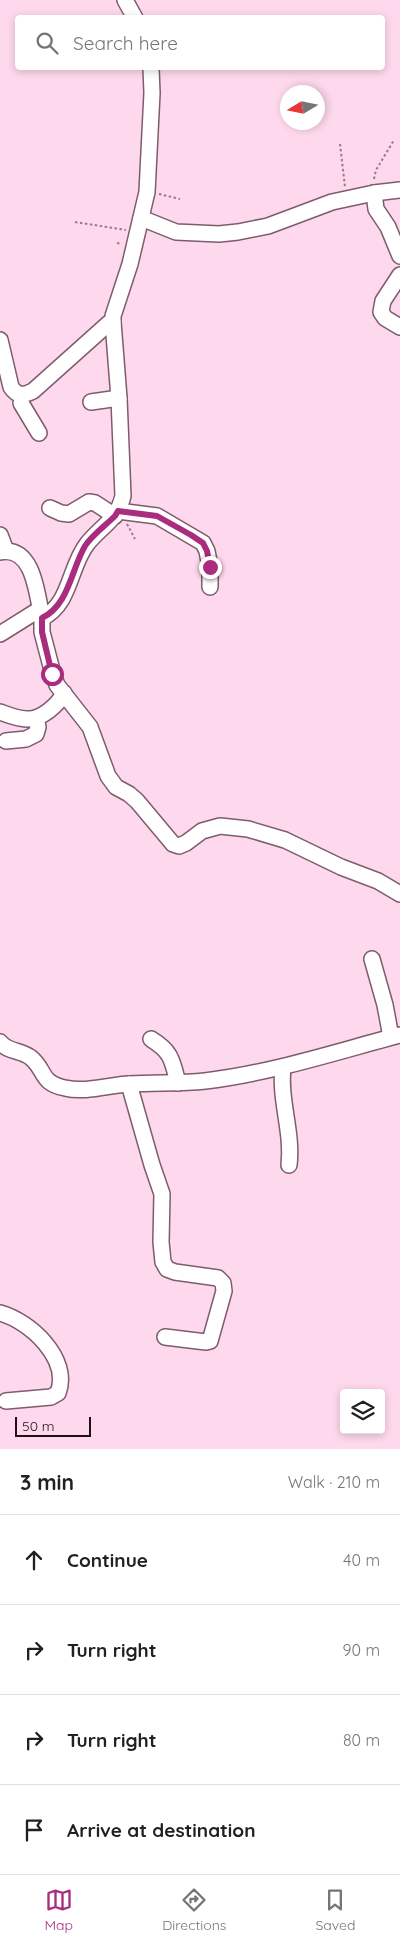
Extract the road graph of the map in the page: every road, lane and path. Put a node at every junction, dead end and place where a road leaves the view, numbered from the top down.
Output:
1 (125, 0) edge
2 (133, 15) edge
3 (151, 70) edge
4 (394, 140) dead end
5 (340, 144) dead end
6 (400, 190) edge
7 (147, 192) junction
8 (374, 193) junction
9 (180, 199) dead end
10 (346, 200) junction
11 (75, 222) dead end
12 (140, 224) junction
13 (400, 256) edge
14 (400, 275) edge
15 (113, 322) junction
16 (400, 327) edge
17 (0, 340) edge
18 (119, 398) junction
19 (20, 402) junction
20 (91, 402) dead end
21 (39, 434) dead end
22 (50, 508) dead end
23 (117, 513) junction
24 (0, 534) edge
25 (3, 551) edge
26 (210, 587) dead end
27 (41, 614) junction
28 (0, 634) edge
29 (64, 693) junction
30 (0, 712) edge
31 (36, 718) junction
32 (6, 742) dead end
33 (400, 894) edge
34 (372, 958) dead end
35 (395, 1036) edge
36 (151, 1039) dead end
37 (0, 1042) edge
38 (283, 1067) junction
39 (178, 1083) junction
40 (129, 1084) junction
41 (289, 1165) dead end
42 (0, 1314) edge
43 (165, 1337) dead end
44 (6, 1401) dead end

1 - 2 street
3 - 7 street
4 - 8 path
5 - 10 path
6 - 8 street
7 - 9 path
7 - 12 street
8 - 10 street
8 - 13 street
10 - 12 street
11 - 12 path
12 - 15 street
14 - 16 street
15 - 18 street
15 - 19 street
17 - 19 street
18 - 20 street
18 - 23 street
19 - 21 street
22 - 23 street
23 - 26 street
23 - 27 street
24 - 25 street
25 - 27 street
27 - 28 street
27 - 29 street
29 - 31 street
29 - 33 street
30 - 31 street
31 - 32 street
34 - 35 street
35 - 38 street
36 - 39 street
37 - 40 street
38 - 39 street
38 - 41 street
39 - 40 street
40 - 43 street
42 - 44 street

